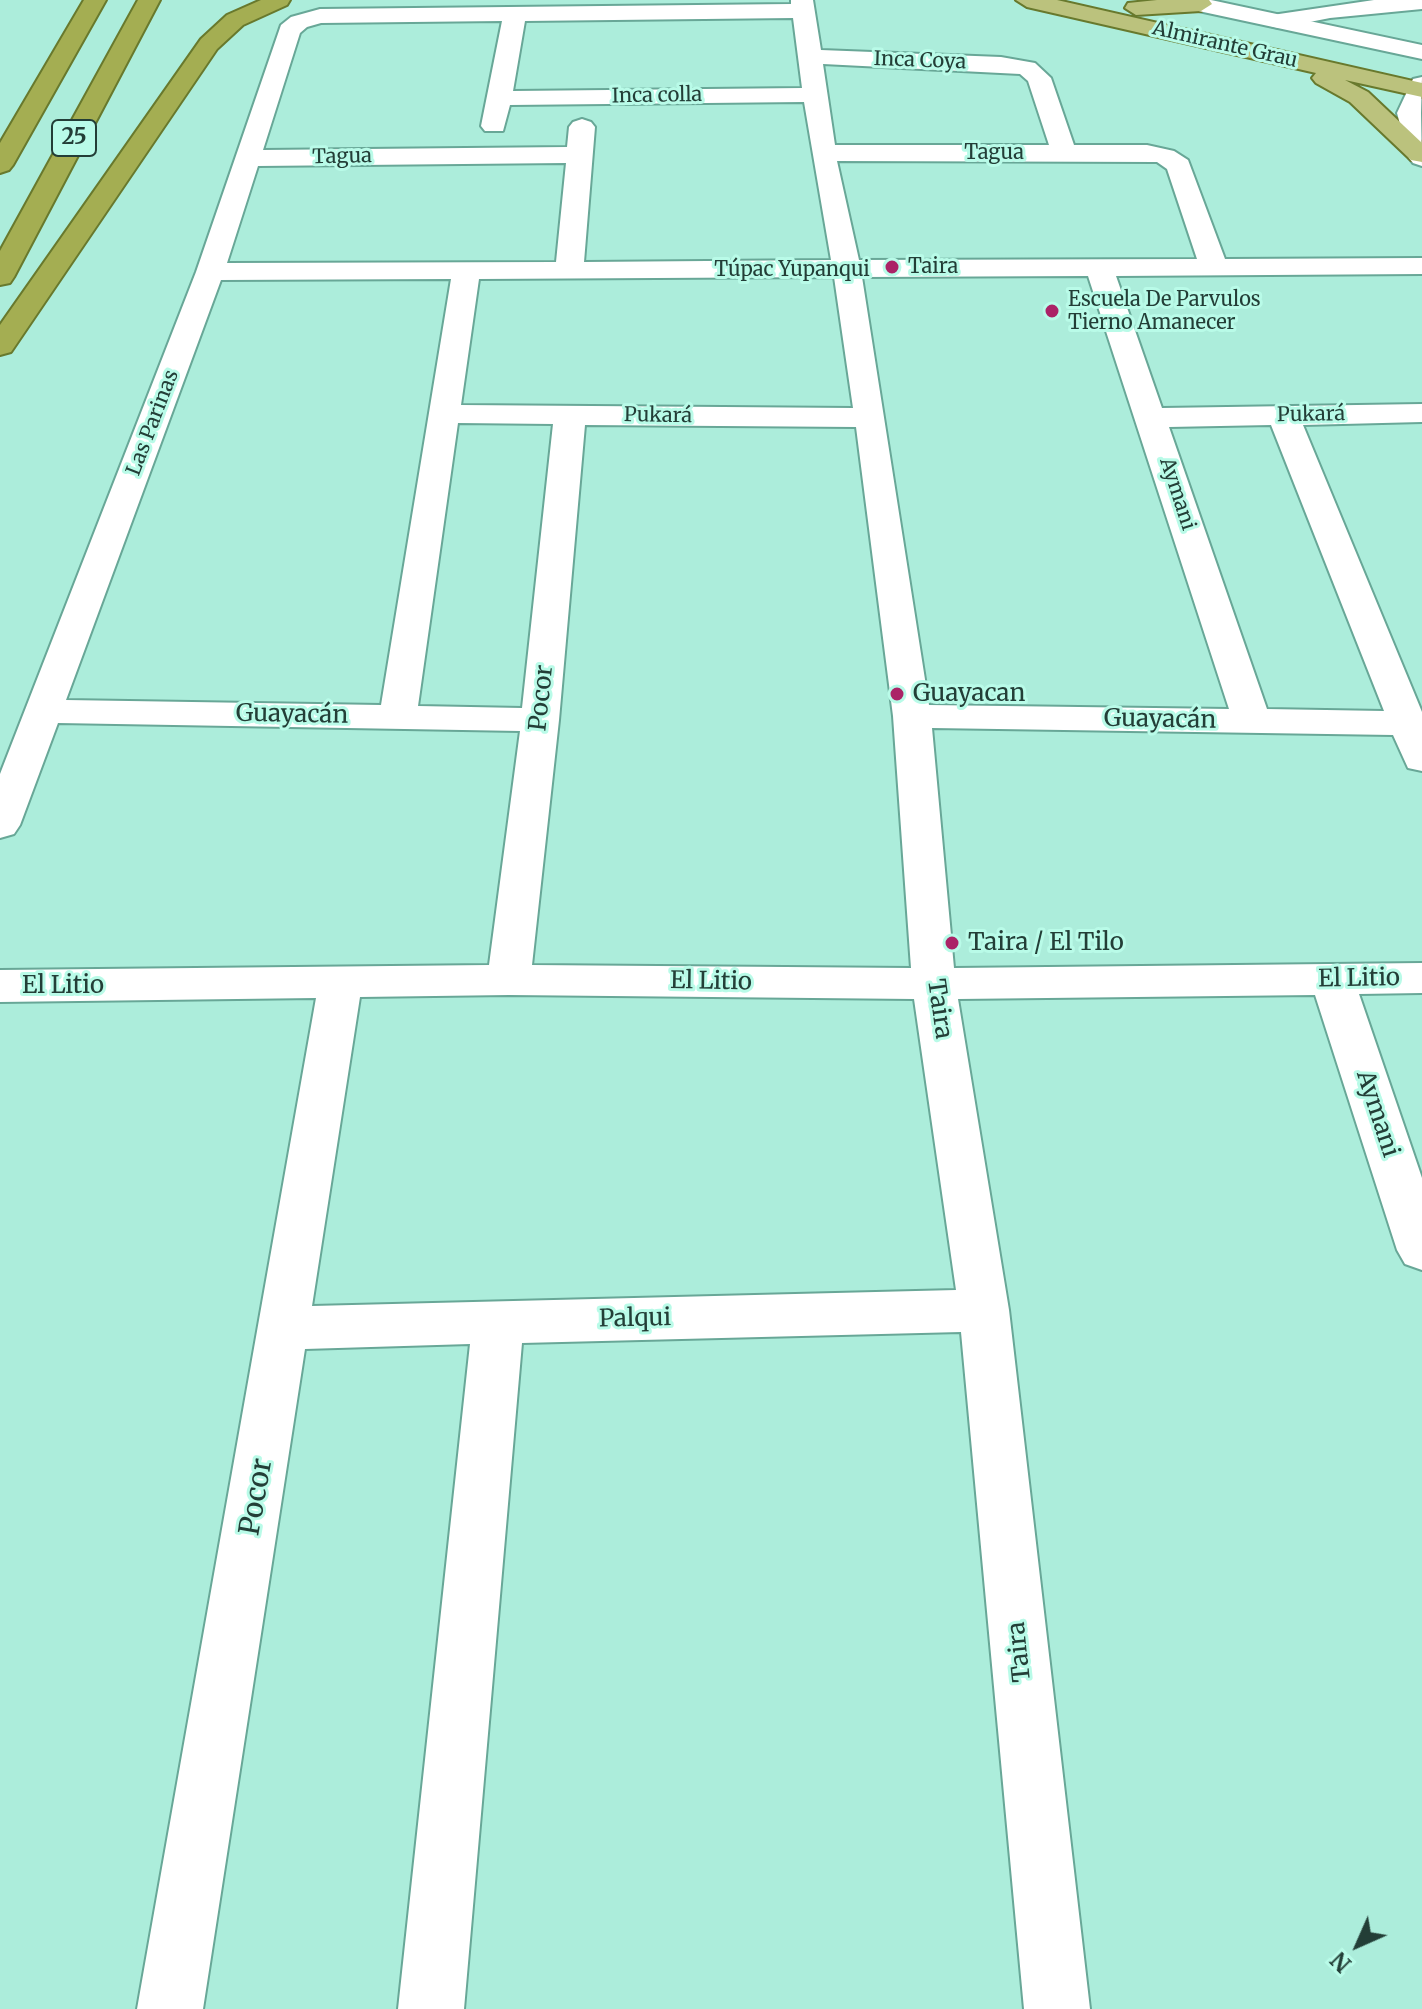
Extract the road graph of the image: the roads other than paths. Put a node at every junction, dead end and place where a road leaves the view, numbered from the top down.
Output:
1 (95, 0) edge
2 (149, 0) edge
3 (1027, 0) edge
4 (1100, 0) edge
5 (1191, 2) edge
6 (1422, 2) edge
7 (1343, 5) edge
8 (804, 6) edge
9 (1136, 8) junction
10 (289, 11) edge
11 (515, 14) junction
12 (1279, 21) junction
13 (1422, 52) edge
14 (1291, 60) junction
15 (813, 76) junction
16 (1421, 83) edge
17 (584, 97) junction
18 (500, 98) junction
19 (823, 153) junction
20 (1064, 153) junction
21 (580, 155) junction
22 (489, 156) junction
23 (1421, 156) edge
24 (248, 158) junction
25 (0, 165) edge
26 (1422, 266) edge
27 (1214, 267) junction
28 (1100, 269) junction
29 (847, 270) junction
30 (466, 271) junction
31 (569, 271) junction
32 (210, 272) junction
33 (0, 277) edge
34 (0, 346) edge
35 (1422, 413) edge
36 (446, 414) junction
37 (570, 415) junction
38 (1283, 415) junction
39 (870, 418) junction
40 (1152, 418) junction
41 (44, 711) junction
42 (912, 716) junction
43 (398, 717) junction
44 (540, 720) junction
45 (1252, 721) junction
46 (1408, 723) junction
47 (1422, 759) edge
48 (0, 825) edge
49 (1422, 978) edge
50 (1332, 979) junction
51 (509, 980) junction
52 (340, 984) junction
53 (934, 984) junction
54 (0, 986) edge
55 (1422, 1250) edge
56 (984, 1310) junction
57 (498, 1322) junction
58 (286, 1328) junction
59 (170, 2009) edge
60 (431, 2009) edge
61 (1057, 2009) edge

1 - 25 highway, 25
2 - 33 highway, 25
3 - 14 main road, Almirante Grau
4 - 9 main road, Almirante Grau
5 - 9 main road
5 - 12 street, Almirante Grau
6 - 7 street
7 - 12 street
8 - 11 street
8 - 15 street, Taira
9 - 16 main road, Almirante Grau
10 - 11 street
10 - 24 street, Las Parinas
10 - 34 highway
11 - 18 street
12 - 13 street, Almirante Grau
14 - 16 main road, Almirante Grau
14 - 23 main road
15 - 17 street, Inca colla
15 - 19 street, Taira
15 - 20 street, Inca Coya
16 - 23 street
17 - 18 street, Inca colla
17 - 21 street
18 - 22 street
19 - 20 street, Tagua
19 - 29 street, Taira
20 - 27 street, Tagua
21 - 22 street, Tagua
21 - 31 street
22 - 24 street, Tagua
24 - 32 street, Las Parinas
26 - 27 street, Túpac Yupanqui
27 - 28 street, Túpac Yupanqui
28 - 29 street, Túpac Yupanqui
28 - 40 street, Aymani
29 - 31 street, Túpac Yupanqui
29 - 39 street, Taira
30 - 31 street, Túpac Yupanqui
30 - 32 street, Túpac Yupanqui
30 - 36 street
32 - 41 street, Las Parinas
35 - 38 street, Pukará
36 - 37 street, Pukará
36 - 43 street
37 - 39 street, Pukará
37 - 44 street, Pocor
38 - 40 street, Pukará
38 - 46 street
39 - 42 street, Taira
40 - 45 street, Aymani
41 - 43 street, Guayacán
41 - 48 street, Las Parinas
42 - 45 street, Guayacán
42 - 53 street, Taira
43 - 44 street, Guayacán
44 - 51 street, Pocor
45 - 46 street, Guayacán
46 - 47 street
49 - 50 street, El Litio
50 - 53 street, El Litio
50 - 55 street, Aymani
51 - 52 street, El Litio
51 - 53 street, El Litio
52 - 54 street, El Litio
52 - 58 street, Pocor
53 - 56 street, Taira
56 - 57 street, Palqui
56 - 61 street, Taira
57 - 58 street, Palqui
57 - 60 street
58 - 59 street, Pocor

